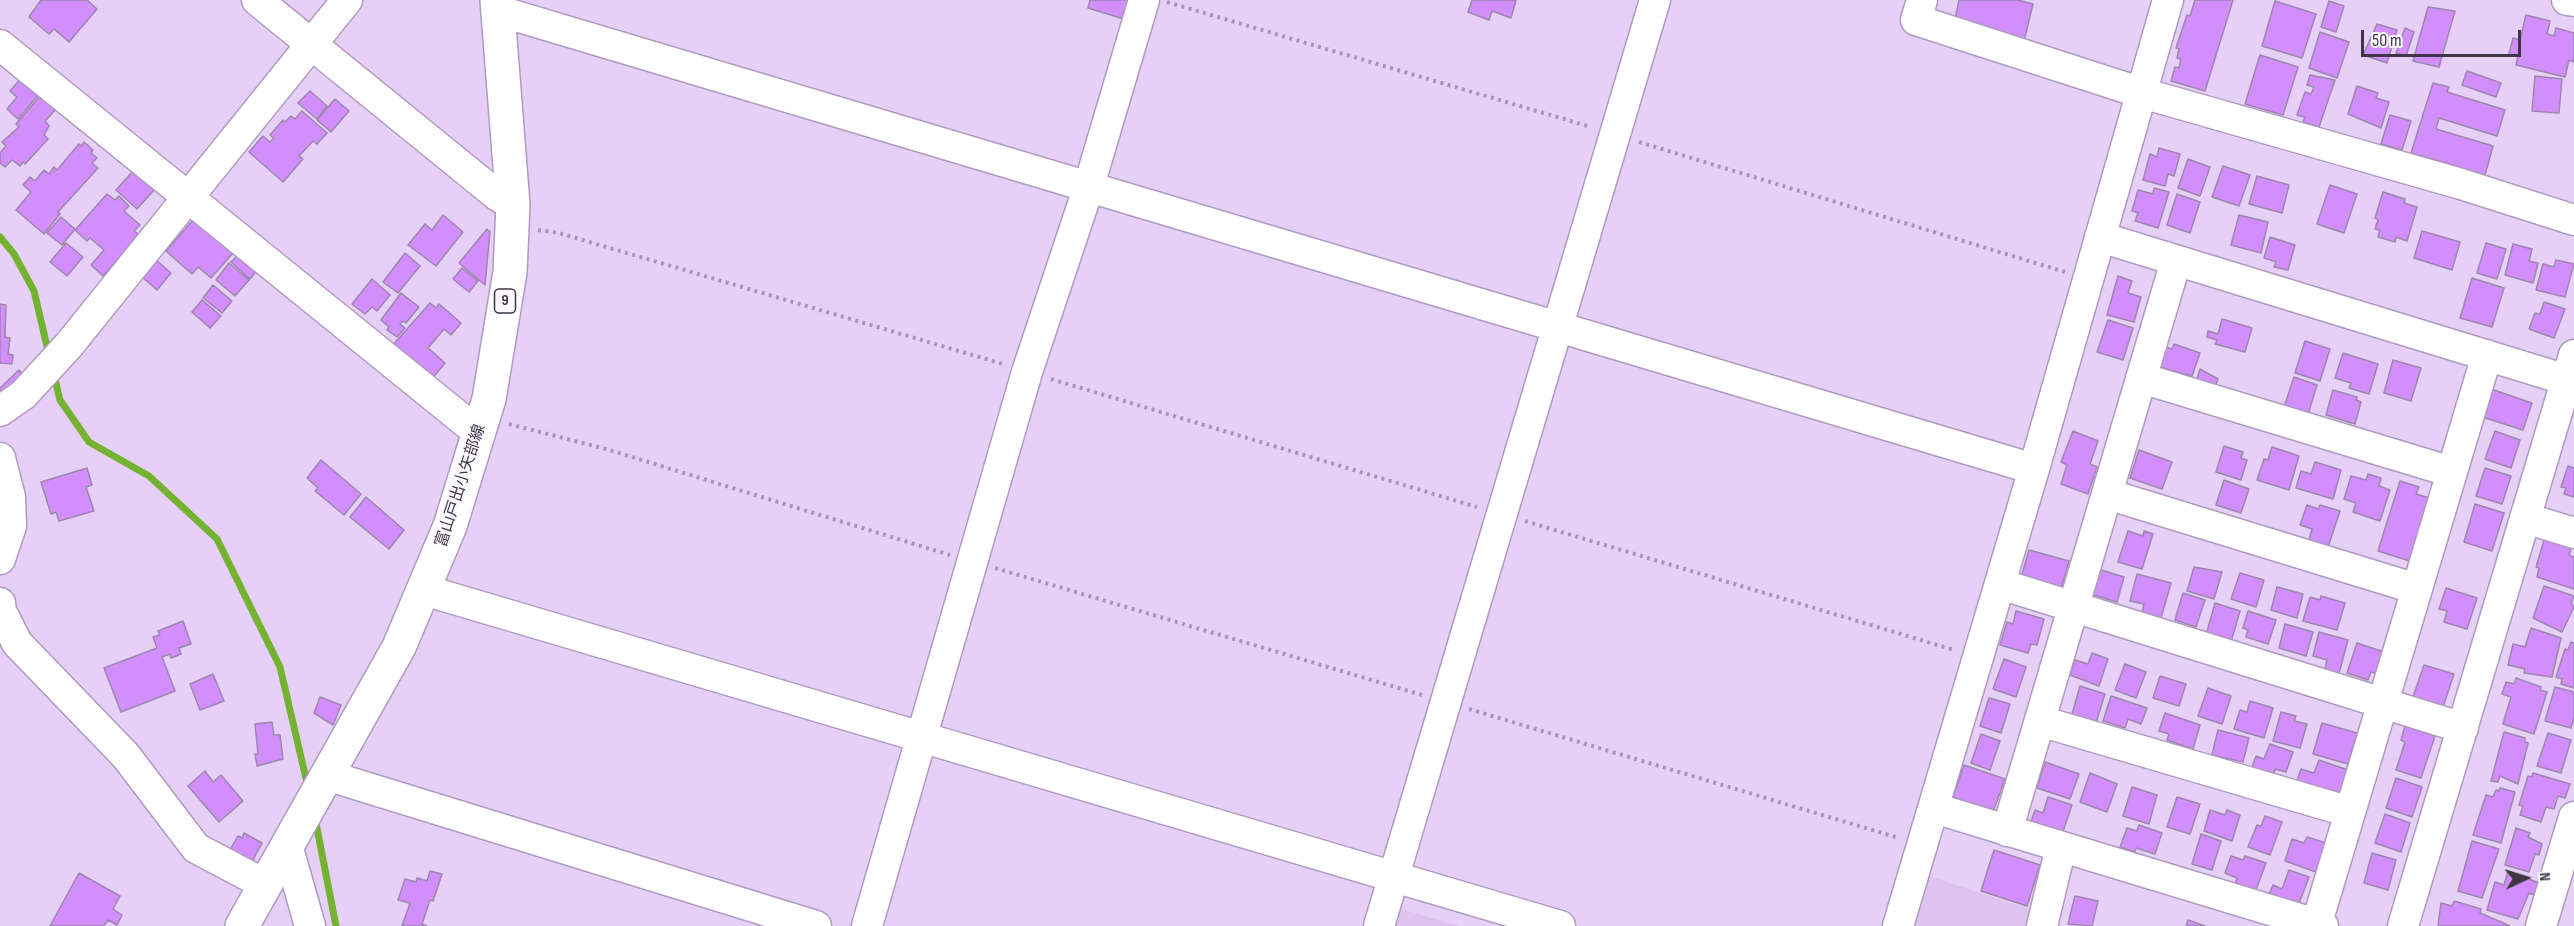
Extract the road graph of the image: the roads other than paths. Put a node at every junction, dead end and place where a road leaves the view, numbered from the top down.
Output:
1 (257, 0) edge
2 (347, 0) edge
3 (1144, 0) edge
4 (1655, 0) edge
5 (1922, 0) edge
6 (2168, 0) edge
7 (2567, 0) edge
8 (2574, 1) edge
9 (498, 5) edge
10 (312, 44) junction
11 (0, 45) edge
12 (2142, 93) junction
13 (1088, 189) junction
14 (187, 195) junction
15 (512, 215) junction
16 (2574, 220) edge
17 (2100, 237) junction
18 (2176, 261) junction
19 (1557, 327) junction
20 (2487, 356) junction
21 (2141, 378) junction
22 (2570, 379) edge
23 (0, 411) edge
24 (482, 425) junction
25 (0, 458) edge
26 (2034, 469) junction
27 (2452, 472) junction
28 (2107, 494) junction
29 (2525, 518) junction
30 (2574, 533) edge
31 (0, 559) edge
32 (2000, 584) junction
33 (2416, 589) junction
34 (424, 590) junction
35 (0, 603) edge
36 (2073, 608) junction
37 (2383, 703) junction
38 (2040, 721) junction
39 (2463, 728) junction
40 (924, 737) junction
41 (323, 780) junction
42 (1934, 808) junction
43 (2350, 812) junction
44 (2574, 817) edge
45 (2007, 831) junction
46 (290, 840) junction
47 (2061, 847) junction
48 (1394, 875) junction
49 (266, 885) junction
50 (2318, 925) edge
51 (243, 926) edge
52 (310, 926) edge
53 (816, 926) edge
54 (867, 926) edge
55 (1379, 926) edge
56 (1560, 926) edge
57 (1898, 926) edge
58 (2042, 926) edge
59 (2403, 926) edge
60 (2541, 926) edge

1 - 10 street
2 - 10 street
3 - 13 street
4 - 19 street
5 - 12 street
6 - 12 street
7 - 8 street
9 - 13 street
9 - 15 main road, 富山戸出小矢部線 / 9
10 - 14 street
10 - 15 street
11 - 14 street
12 - 16 street
12 - 17 street
13 - 19 street
13 - 40 street
14 - 23 street
14 - 24 street
15 - 24 main road, 富山戸出小矢部線 / 9
17 - 18 street
17 - 26 street
18 - 20 street
18 - 21 street
19 - 26 street
19 - 48 street
20 - 22 street
20 - 27 street
21 - 27 street
21 - 28 street
22 - 29 street
24 - 34 main road, 富山戸出小矢部線 / 9
25 - 31 street
26 - 32 street
27 - 33 street
28 - 33 street
28 - 36 street
29 - 30 street
29 - 39 street
32 - 36 street
32 - 42 street
33 - 37 street
34 - 40 street
34 - 41 main road, 富山戸出小矢部線 / 9
35 - 49 street
36 - 37 street
36 - 38 street
37 - 39 street
37 - 43 street
38 - 43 street
38 - 45 street
39 - 59 street
40 - 48 street
40 - 54 street
41 - 46 main road, 富山戸出小矢部線 / 9
41 - 53 street
42 - 45 street
42 - 57 street
43 - 50 street
44 - 60 street
45 - 47 street
46 - 49 main road, 富山戸出小矢部線 / 9
46 - 52 street
47 - 50 street
47 - 58 street
48 - 55 street
48 - 56 street
49 - 51 main road, 富山戸出小矢部線 / 9

